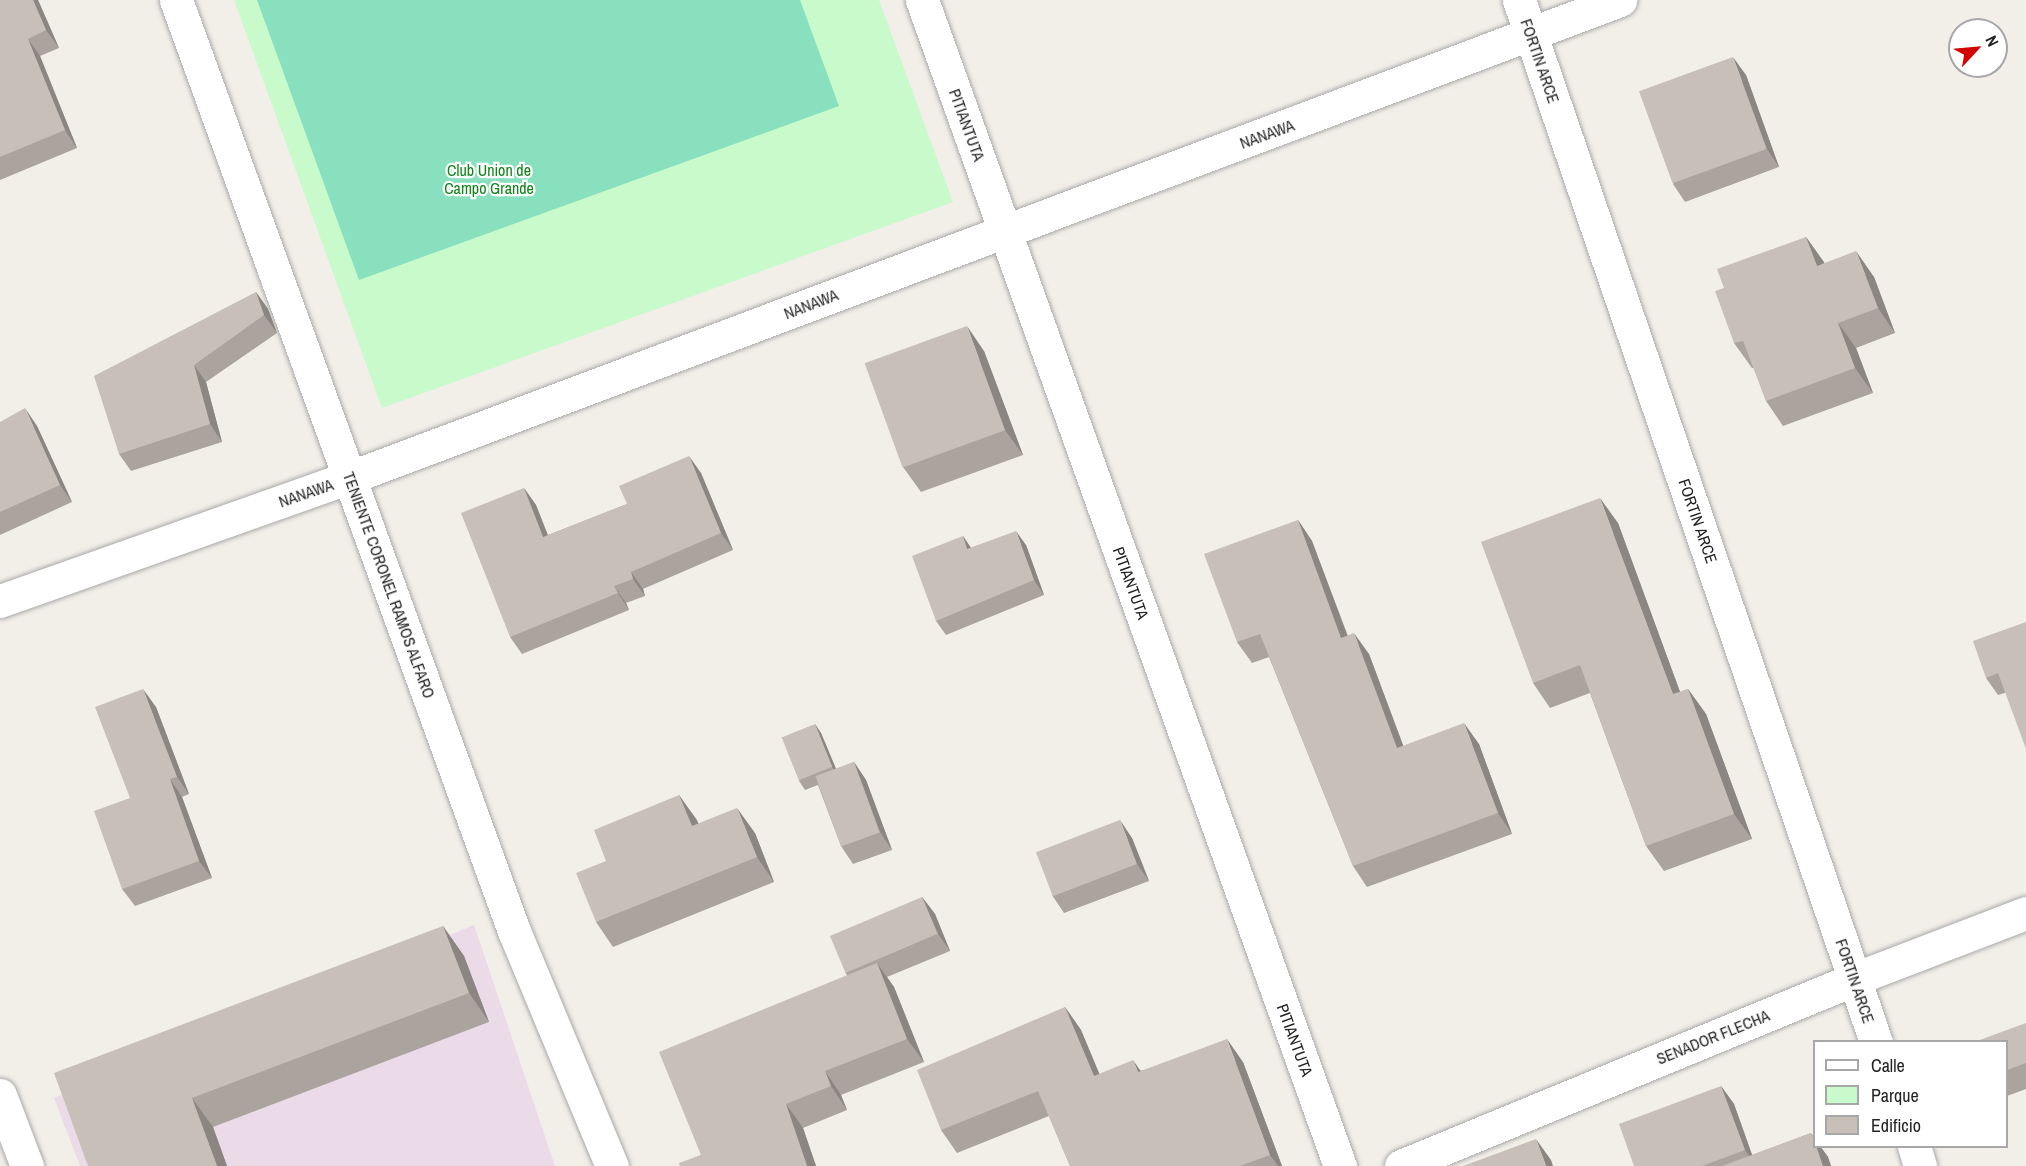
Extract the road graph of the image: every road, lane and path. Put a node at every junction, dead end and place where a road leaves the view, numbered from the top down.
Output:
1 (176, 0) edge
2 (922, 0) edge
3 (1519, 0) edge
4 (1620, 0) edge
5 (1532, 35) junction
6 (1005, 231) junction
7 (351, 477) junction
8 (0, 601) edge
9 (2026, 913) edge
10 (1854, 979) junction
11 (1876, 1040) edge
12 (0, 1095) edge
13 (1915, 1148) edge
14 (27, 1166) edge
15 (612, 1166) edge
16 (1340, 1166) edge
17 (1401, 1166) edge
18 (1920, 1166) edge

1 - 7 street, TENIENTE CORONEL RAMOS ALFARO
2 - 6 street, PITIANTUTA
3 - 5 street, FORTIN ARCE
4 - 5 street, NANAWA
5 - 6 street, NANAWA
5 - 10 street, FORTIN ARCE
6 - 7 street, NANAWA
6 - 16 street, PITIANTUTA
7 - 8 street, NANAWA
7 - 15 street, TENIENTE CORONEL RAMOS ALFARO
9 - 10 street, SENADOR FLECHA
10 - 11 street, FORTIN ARCE
10 - 17 street, SENADOR FLECHA
12 - 14 street
13 - 18 street

